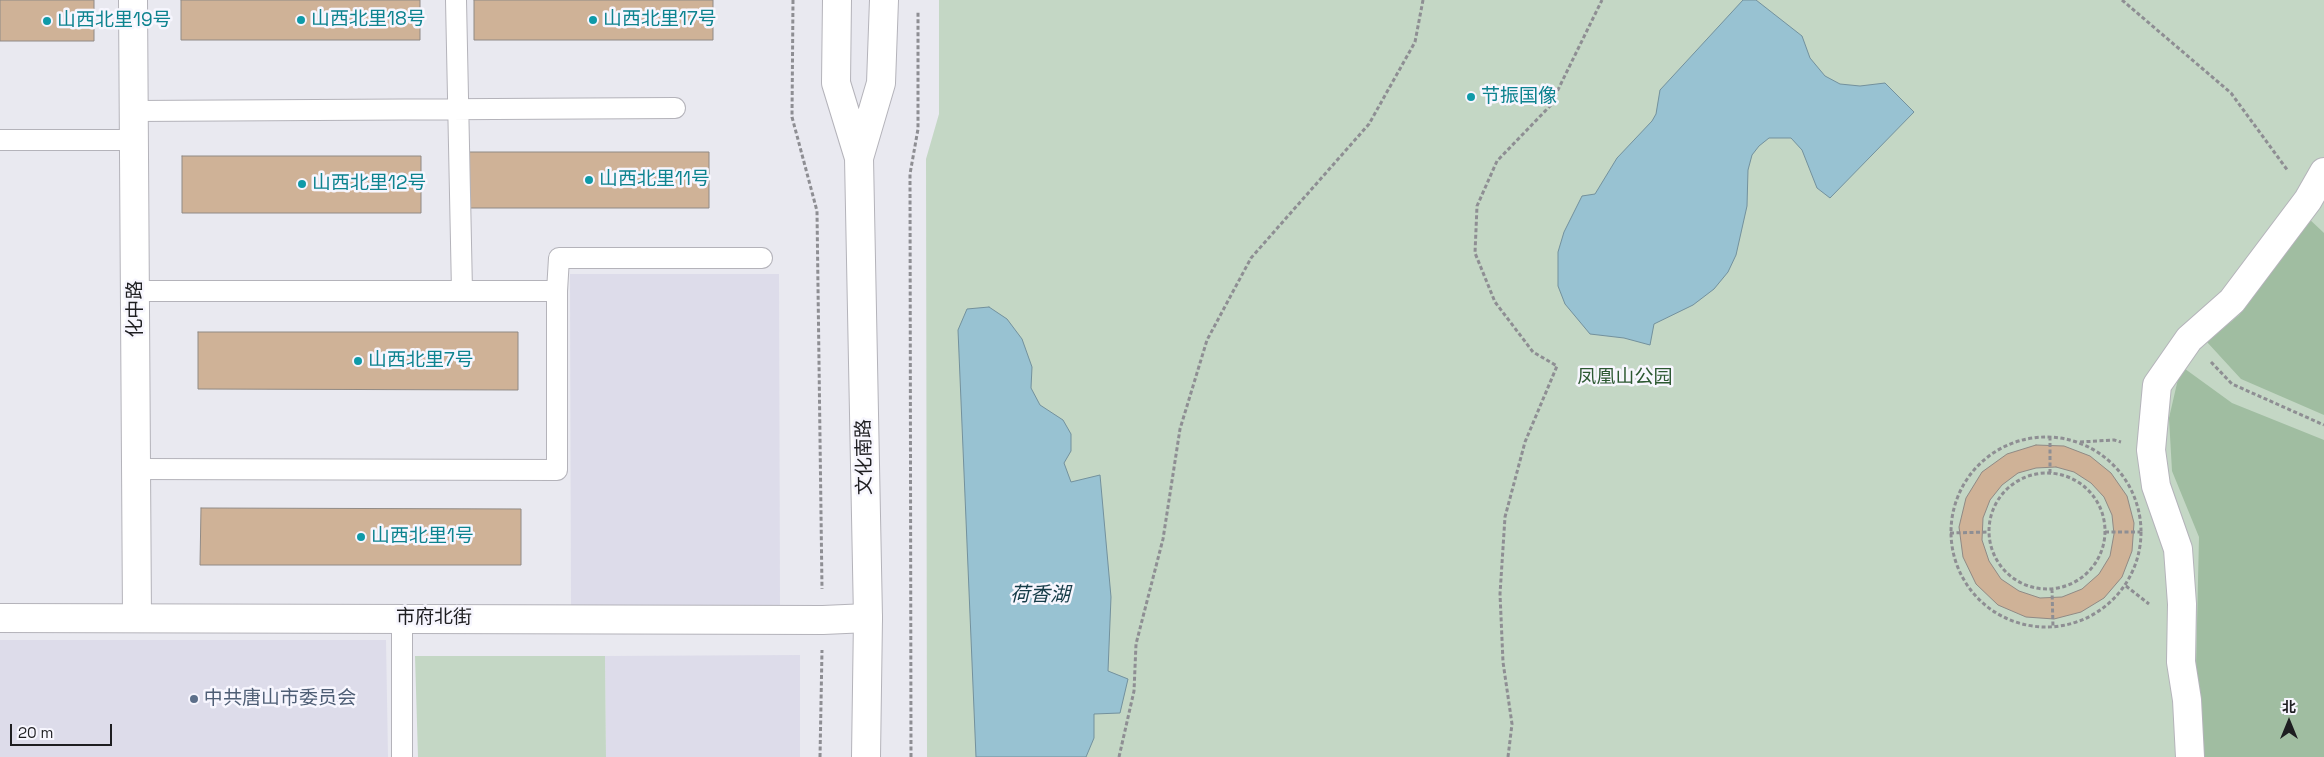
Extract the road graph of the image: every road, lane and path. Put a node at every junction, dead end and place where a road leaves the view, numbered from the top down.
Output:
1 (133, 0) edge
2 (456, 0) edge
3 (793, 0) edge
4 (837, 0) edge
5 (884, 0) edge
6 (1423, 0) edge
7 (1602, 0) edge
8 (2122, 0) edge
9 (918, 10) dead end
10 (675, 108) dead end
11 (458, 109) junction
12 (134, 111) junction
13 (0, 140) edge
14 (134, 140) junction
15 (859, 158) junction
16 (2324, 172) edge
17 (2308, 200) junction
18 (762, 258) dead end
19 (136, 291) junction
20 (462, 291) junction
21 (557, 291) junction
22 (2189, 339) junction
23 (2324, 425) edge
24 (2050, 436) junction
25 (2079, 442) junction
26 (2151, 450) junction
27 (136, 470) junction
28 (2050, 473) junction
29 (1988, 532) junction
30 (2105, 532) junction
31 (2142, 532) junction
32 (1950, 533) junction
33 (2052, 589) junction
34 (0, 618) edge
35 (137, 618) junction
36 (402, 618) junction
37 (868, 618) junction
38 (823, 620) junction
39 (2053, 627) junction
40 (402, 757) edge
41 (820, 757) edge
42 (866, 757) edge
43 (912, 757) edge
44 (1119, 757) edge
45 (1508, 757) edge
46 (2190, 757) edge

1 - 12 street, 化中路
2 - 11 lane
3 - 38 path
4 - 15 street, 文化南路
5 - 15 street, 文化南路
6 - 44 path
7 - 45 path
8 - 17 path
9 - 43 path
10 - 11 lane
11 - 12 lane
11 - 20 lane
12 - 14 street, 化中路
13 - 14 lane
14 - 19 street, 化中路
15 - 37 street, 文化南路
16 - 17 street
17 - 22 street
18 - 21 lane
19 - 20 lane
19 - 27 street, 化中路
20 - 21 lane
21 - 27 lane
22 - 23 path
22 - 26 street
24 - 25 path
24 - 28 path
24 - 32 path
25 - 26 path
25 - 31 path
26 - 46 street
27 - 35 street, 化中路
28 - 29 path
28 - 30 path
29 - 32 path
29 - 33 path
30 - 31 path
30 - 33 path
31 - 39 path
32 - 39 path
33 - 39 path
34 - 35 street, 市府北街
35 - 36 street, 市府北街
36 - 38 street, 市府北街
36 - 40 lane
37 - 38 street, 市府北街
37 - 42 street, 文化南路
38 - 41 path

